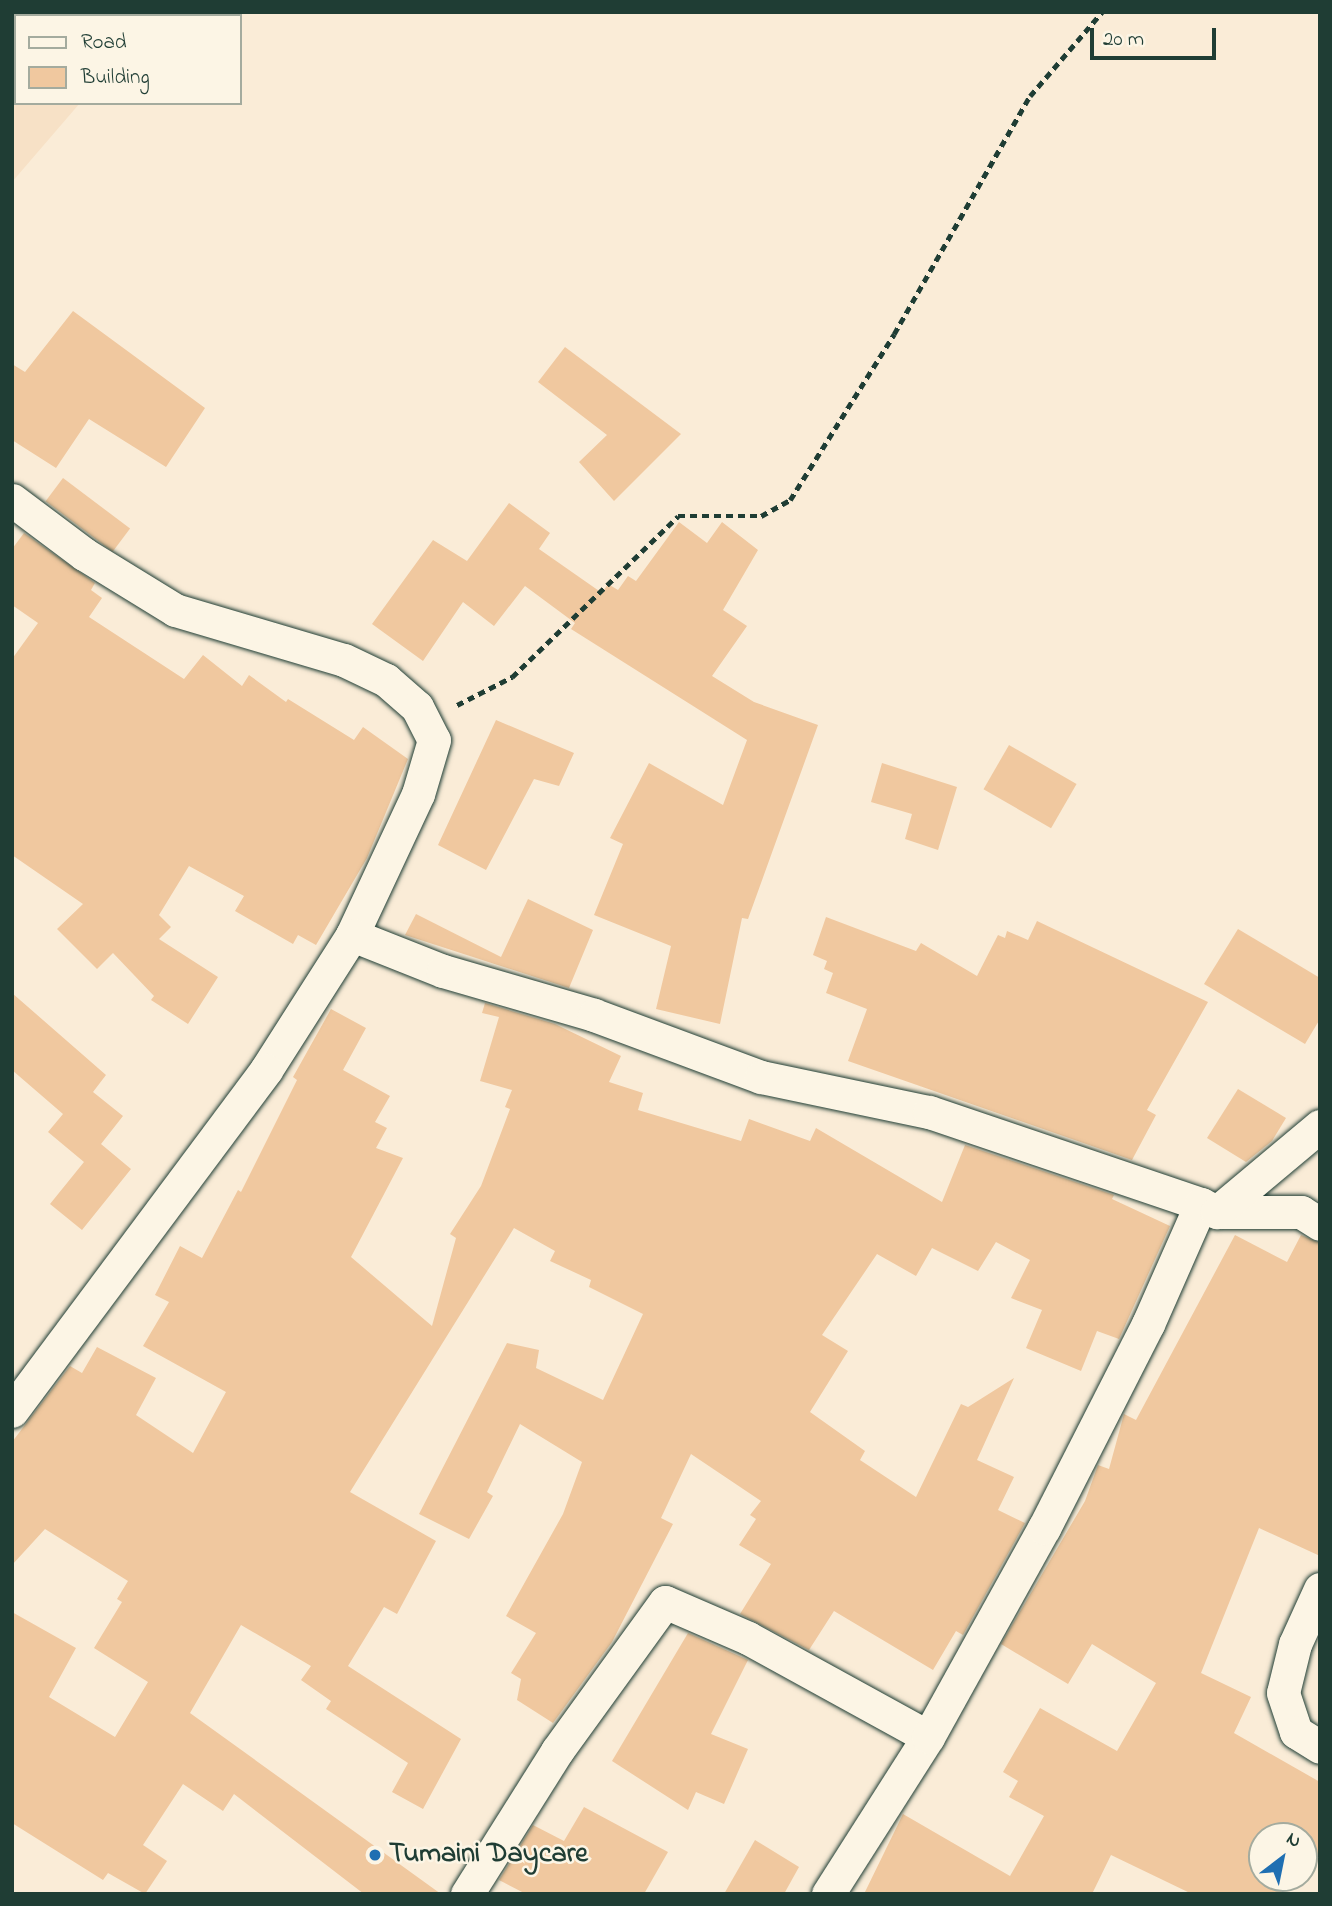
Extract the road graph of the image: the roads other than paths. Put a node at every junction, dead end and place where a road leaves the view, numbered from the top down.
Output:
1 (12, 500) edge
2 (352, 935) junction
3 (1320, 1126) edge
4 (1209, 1208) junction
5 (1320, 1224) edge
6 (12, 1411) edge
7 (1320, 1589) edge
8 (928, 1737) junction
9 (1320, 1747) edge
10 (467, 1894) edge
11 (828, 1894) edge

1 - 2 street
2 - 4 street
2 - 6 street
3 - 4 street
4 - 5 street
4 - 8 street
7 - 9 street
8 - 10 street
8 - 11 street

